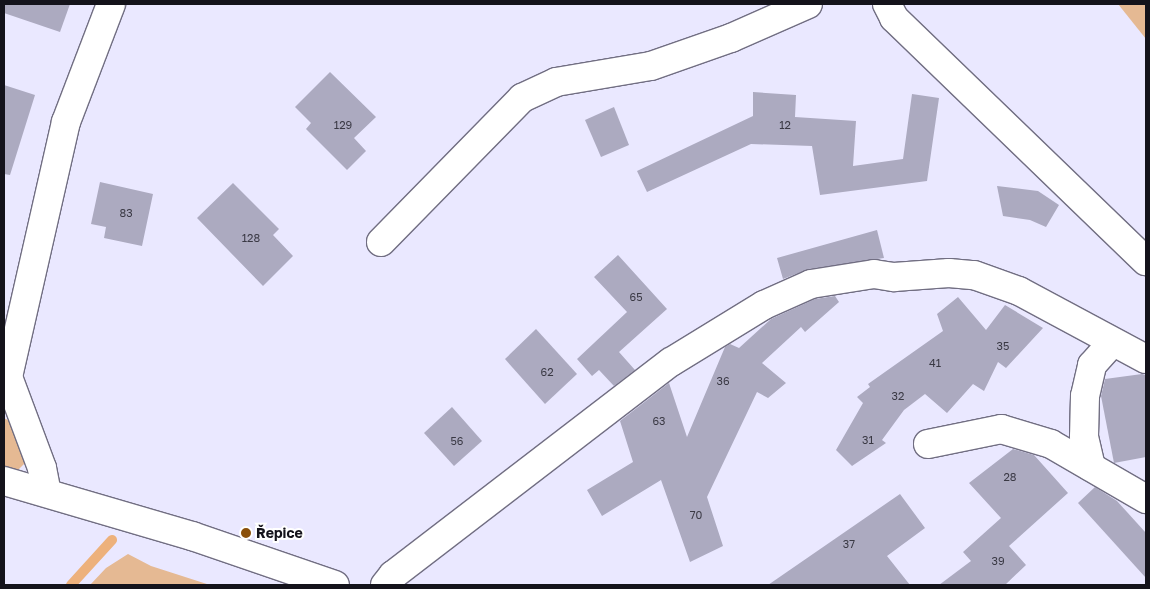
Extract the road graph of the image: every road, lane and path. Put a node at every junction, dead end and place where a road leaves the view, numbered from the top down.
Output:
1 (111, 4) edge
2 (808, 4) edge
3 (887, 4) edge
4 (381, 242) dead end
5 (1146, 261) edge
6 (1113, 342) junction
7 (1146, 359) edge
8 (6, 379) edge
9 (928, 444) dead end
10 (1091, 467) junction
11 (4, 481) edge
12 (47, 492) junction
13 (1146, 499) edge
14 (335, 585) edge
15 (385, 585) edge

1 - 8 street
2 - 4 street
3 - 5 street
6 - 7 street
6 - 10 street
6 - 15 street
8 - 12 street
9 - 10 street
10 - 13 street
11 - 12 street
12 - 14 street

